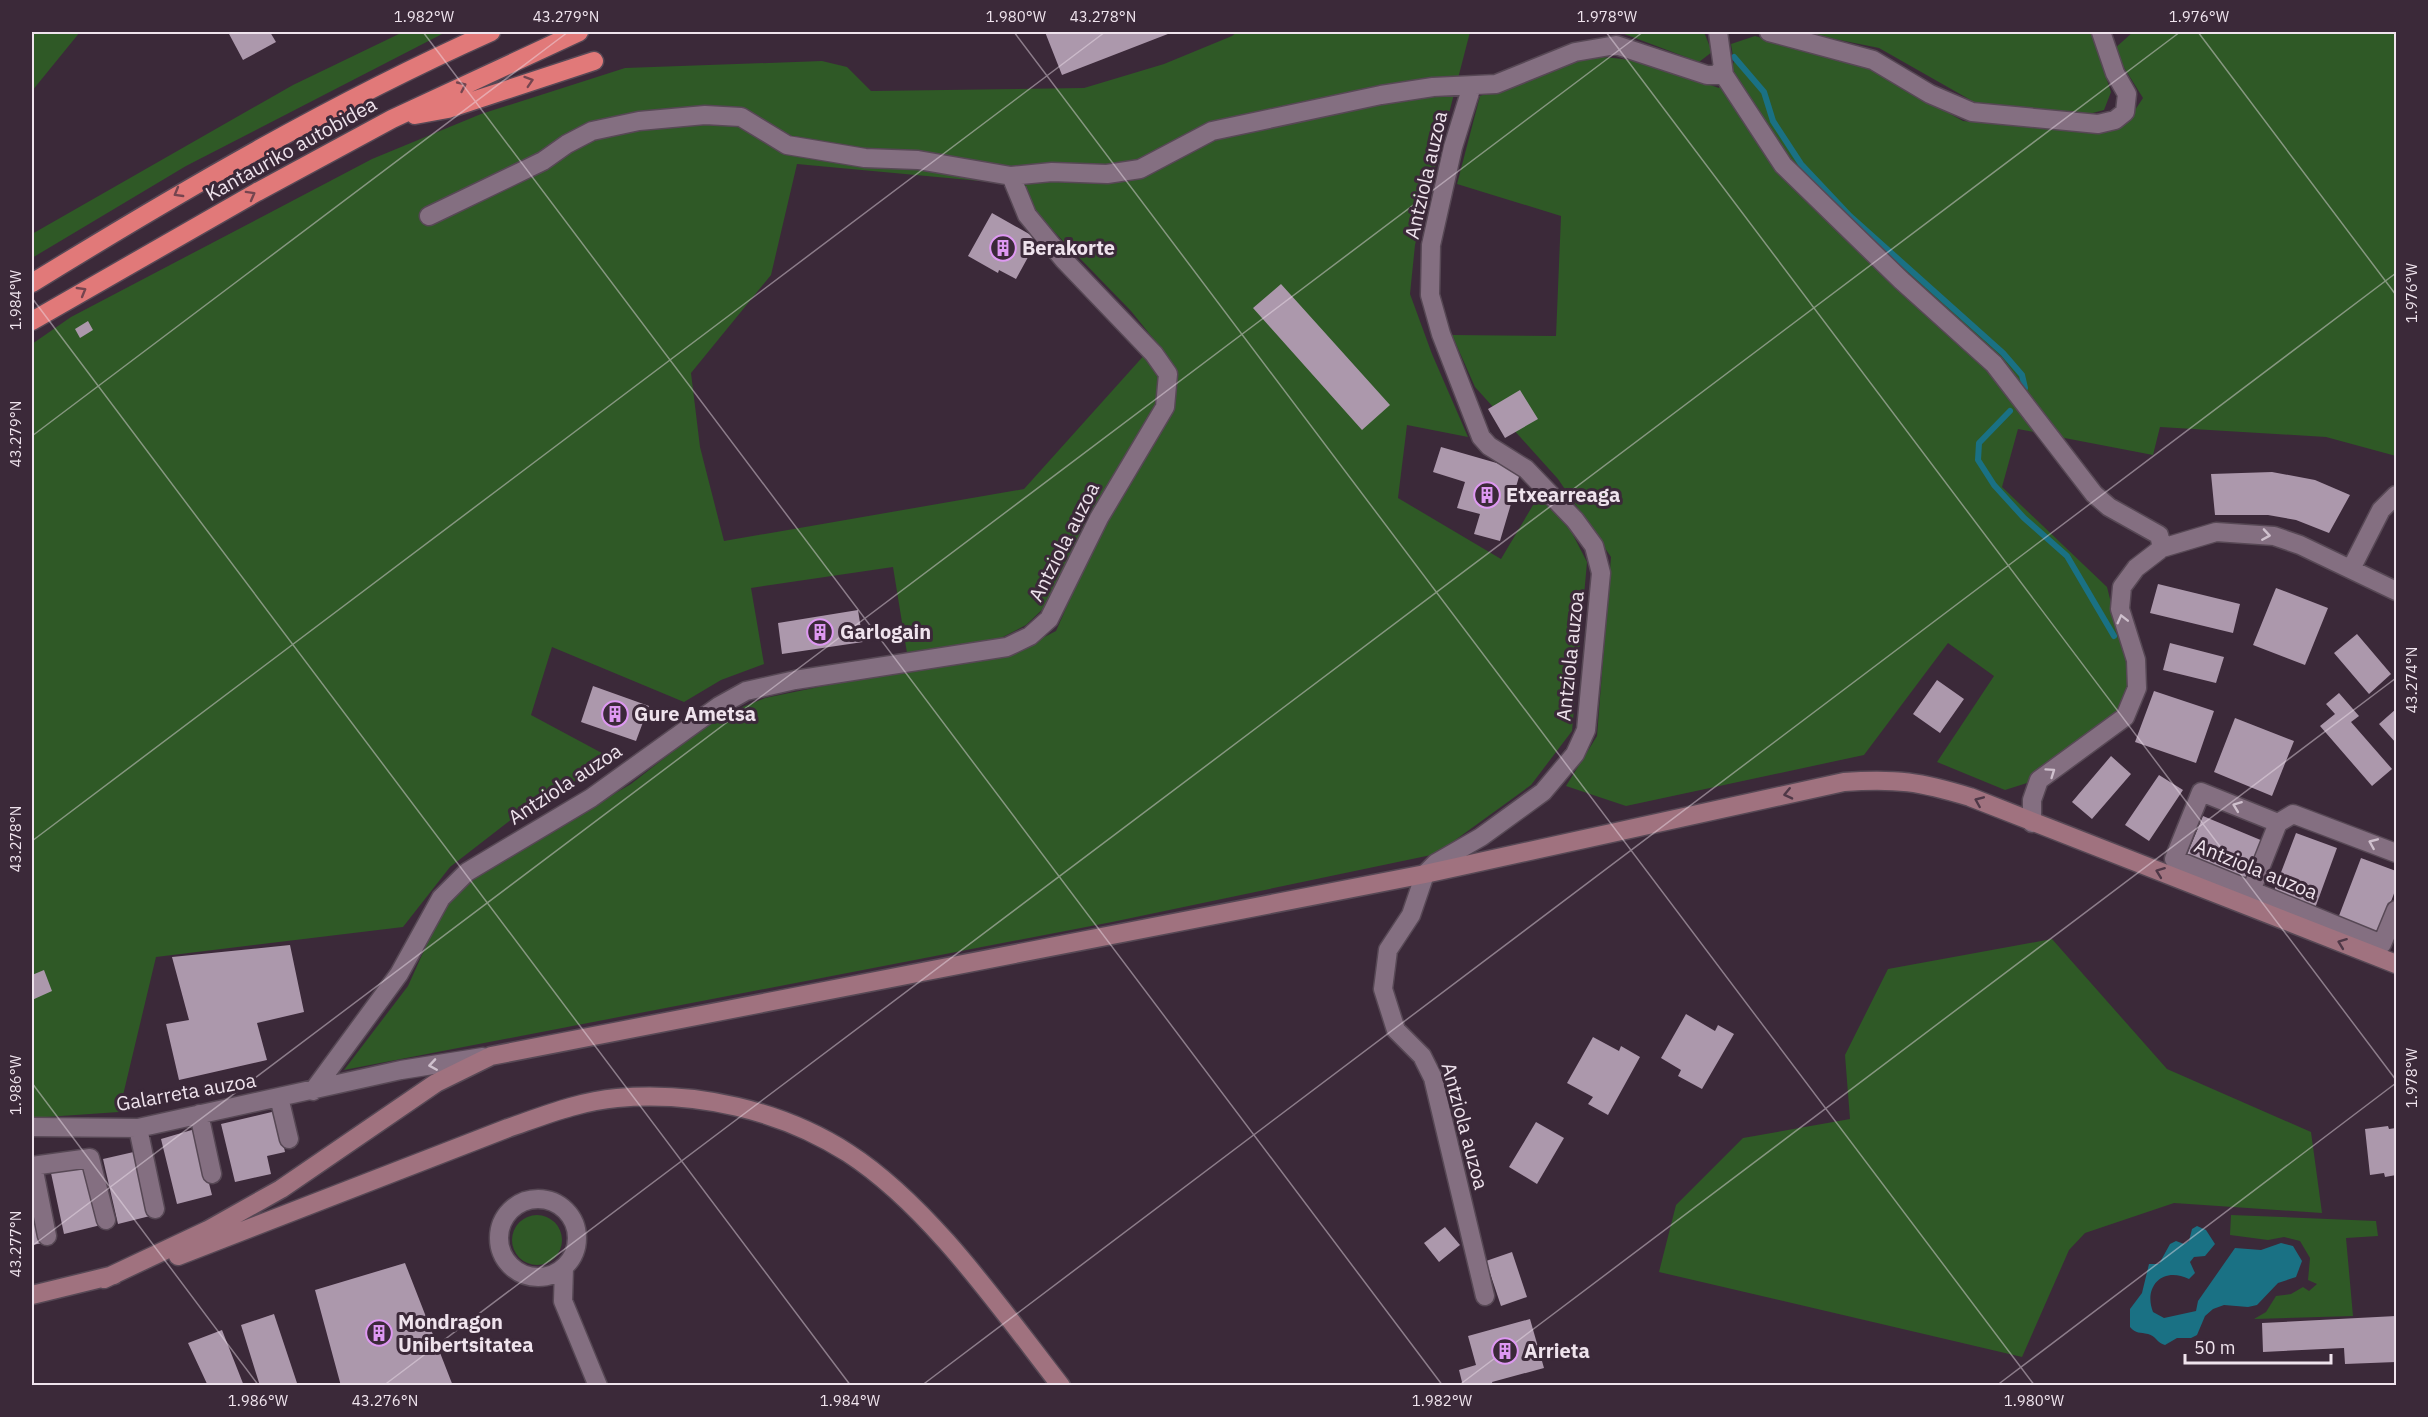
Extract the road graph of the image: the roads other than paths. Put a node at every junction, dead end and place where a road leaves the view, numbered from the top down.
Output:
1 (491, 32) edge
2 (579, 32) edge
3 (1770, 32) edge
4 (2101, 32) edge
5 (1724, 33) edge
6 (594, 61) dead end
7 (1722, 68) junction
8 (1473, 86) junction
9 (392, 119) junction
10 (1011, 176) junction
11 (429, 216) dead end
12 (32, 283) edge
13 (32, 321) edge
14 (2397, 495) edge
15 (2162, 548) junction
16 (2351, 569) junction
17 (2397, 591) edge
18 (2032, 823) junction
19 (2278, 823) junction
20 (2397, 853) edge
21 (1425, 874) junction
22 (2251, 891) junction
23 (2397, 910) edge
24 (2397, 964) edge
25 (491, 1056) junction
26 (313, 1091) junction
27 (279, 1097) junction
28 (200, 1114) junction
29 (32, 1127) edge
30 (138, 1128) junction
31 (289, 1139) dead end
32 (32, 1166) edge
33 (212, 1174) dead end
34 (155, 1209) dead end
35 (106, 1220) dead end
36 (47, 1236) dead end
37 (564, 1267) junction
38 (531, 1276) junction
39 (104, 1279) junction
40 (32, 1295) edge
41 (1485, 1296) dead end
42 (563, 1300) junction
43 (598, 1386) edge
44 (1062, 1386) edge

1 -> 12 highway, Kantauriko autobidea
9 -> 2 highway, Kantauriko autobidea
3 - 4 street
5 - 7 street
9 -> 6 highway
7 - 8 street
7 - 15 street
8 - 10 street
8 - 21 street, Antziola auzoa
13 -> 9 highway, Kantauriko autobidea
10 - 11 street
10 - 26 street, Antziola auzoa
14 - 16 street
15 -> 16 street
18 -> 15 street
16 - 17 street
18 -> 21 main road
24 -> 18 main road
20 -> 19 street
19 - 22 street
19 -> 22 street, Antziola auzoa
21 - 25 main road
21 - 41 street, Antziola auzoa
22 - 23 street, Antziola auzoa
25 -> 26 street, Galarreta auzoa
25 - 39 main road
26 - 27 street, Galarreta auzoa
27 - 28 street, Galarreta auzoa
27 - 31 street
28 - 30 street, Galarreta auzoa
28 - 33 street
29 - 30 street, Galarreta auzoa
30 - 34 street
32 - 35 street
32 - 36 street
37 - 38 street
37 - 38 street
37 - 42 street
38 - 42 street
39 - 40 main road
39 - 44 main road
42 - 43 street

